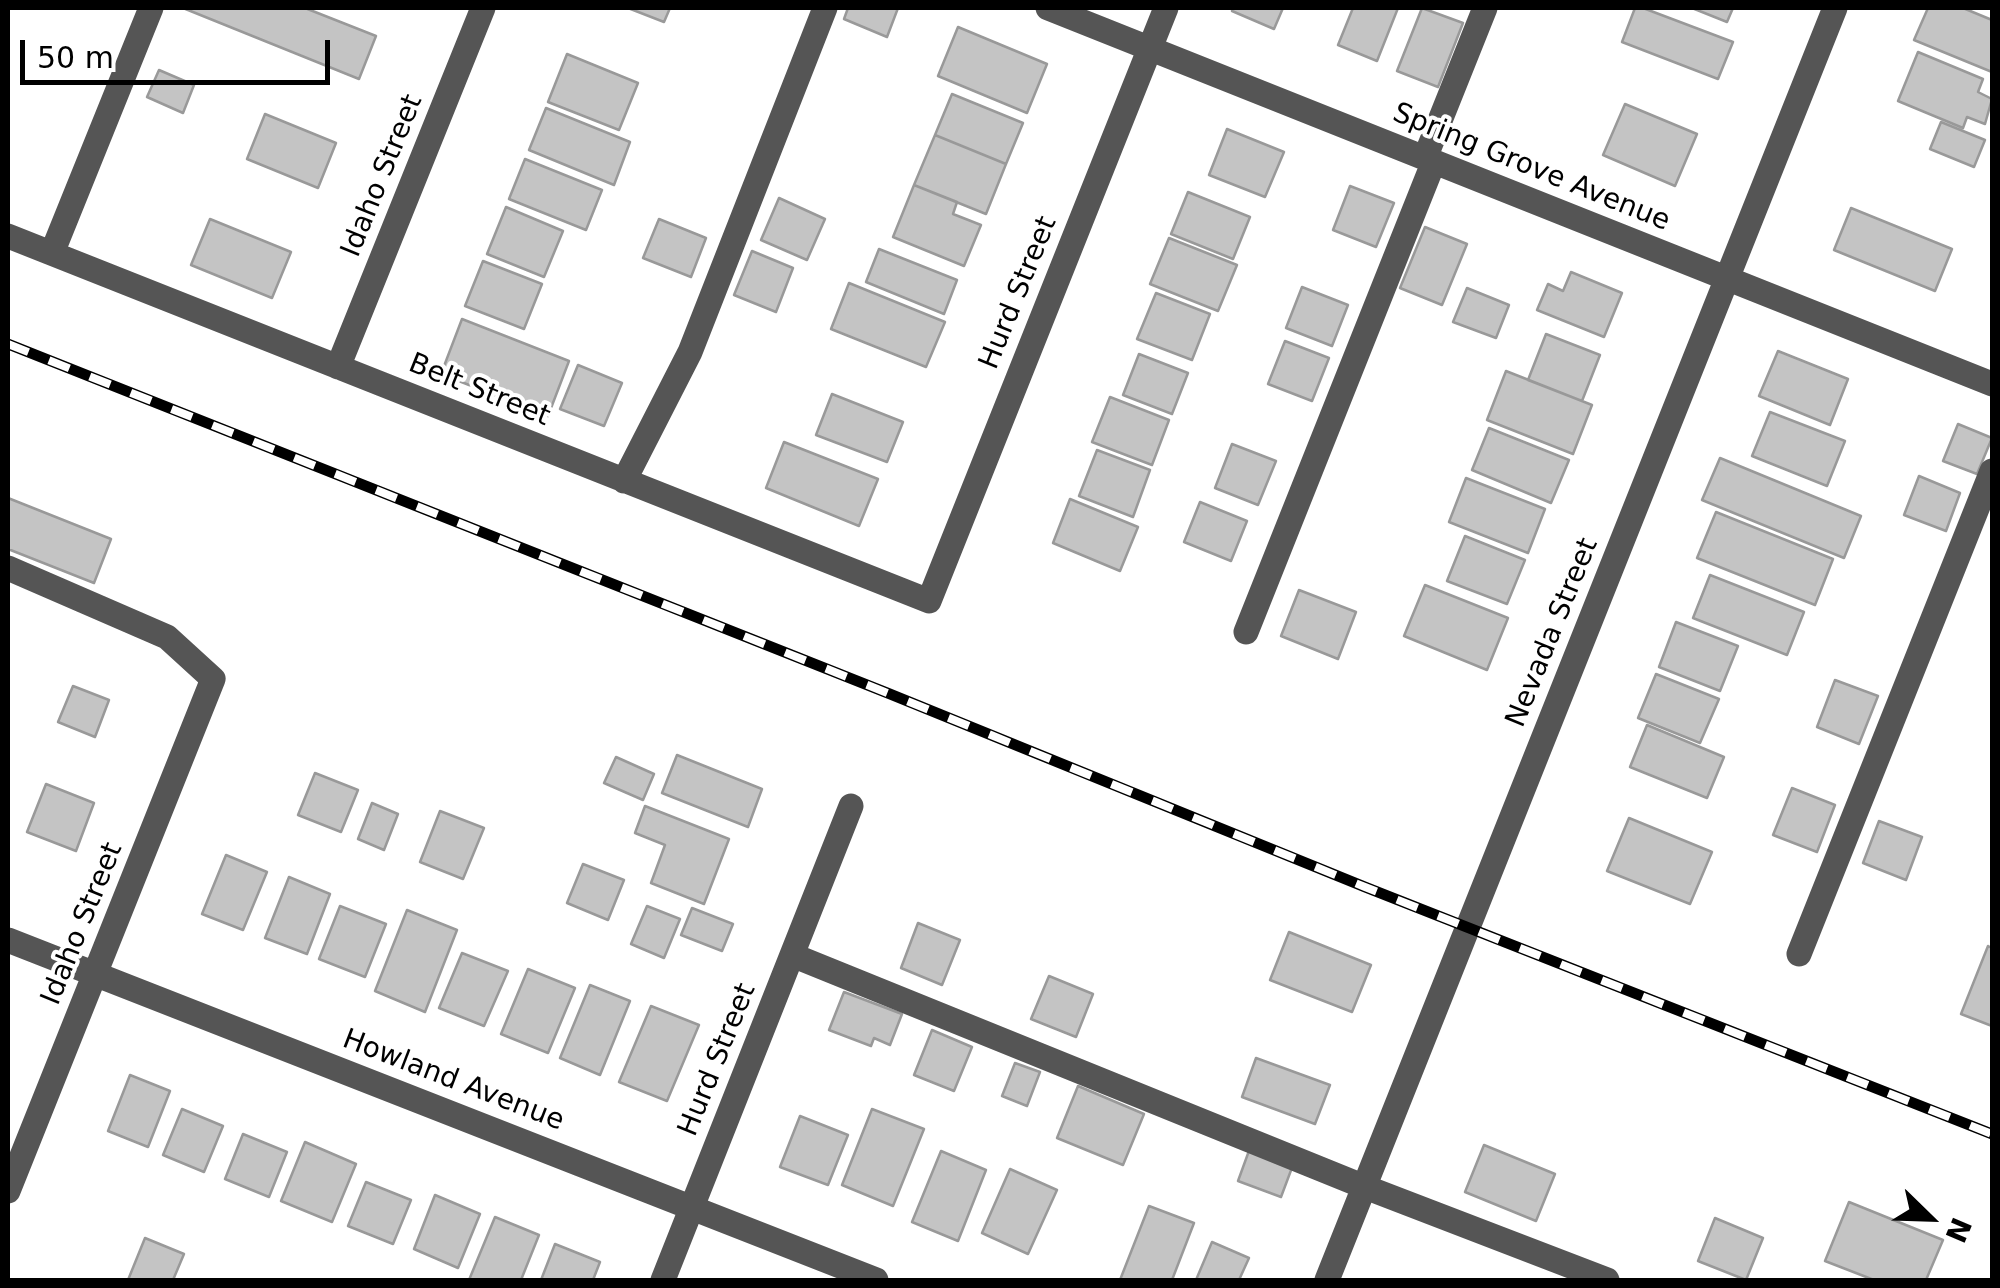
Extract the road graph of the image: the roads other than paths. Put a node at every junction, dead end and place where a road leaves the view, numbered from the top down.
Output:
1 (151, 8) edge
2 (483, 8) edge
3 (825, 8) edge
4 (1048, 8) edge
5 (1166, 8) edge
6 (1485, 8) edge
7 (1835, 8) edge
8 (1150, 48) junction
9 (1429, 159) junction
10 (8, 236) edge
11 (52, 254) junction
12 (1727, 278) junction
13 (338, 367) junction
14 (1992, 384) edge
15 (1992, 471) edge
16 (624, 481) junction
17 (8, 568) edge
18 (929, 602) joint
19 (1246, 632) dead end
20 (851, 806) dead end
21 (8, 940) edge
22 (1799, 954) dead end
23 (792, 955) junction
24 (95, 974) junction
25 (1364, 1186) junction
26 (8, 1191) edge
27 (692, 1208) junction
28 (663, 1280) edge
29 (876, 1280) edge
30 (1327, 1280) edge
31 (1607, 1280) edge

1 - 11 street
2 - 13 street, Idaho Street
3 - 16 street
4 - 8 street, Spring Grove Avenue
5 - 8 street, Hurd Street
6 - 9 street
7 - 12 street, Nevada Street
8 - 9 street, Spring Grove Avenue
8 - 18 street, Hurd Street
9 - 12 street, Spring Grove Avenue
9 - 19 street
10 - 11 street, Belt Street
11 - 13 street, Belt Street
12 - 14 street, Spring Grove Avenue
12 - 25 street, Nevada Street
13 - 16 street, Belt Street
15 - 22 street
16 - 18 street, Belt Street
17 - 24 street, Idaho Street
20 - 23 street, Hurd Street
21 - 24 street, Howland Avenue
23 - 25 street
23 - 27 street, Hurd Street
24 - 26 street, Idaho Street
24 - 27 street, Howland Avenue
25 - 30 street, Nevada Street
25 - 31 street
27 - 28 street, Hurd Street
27 - 29 street, Howland Avenue

